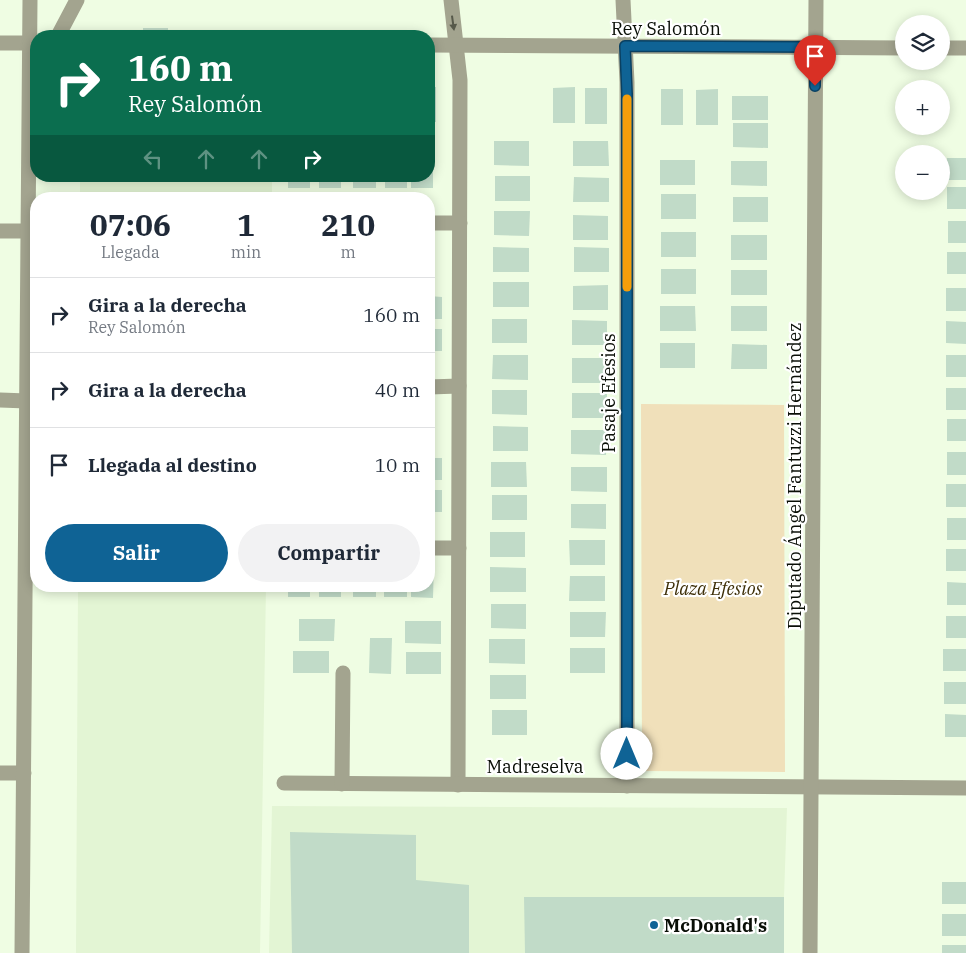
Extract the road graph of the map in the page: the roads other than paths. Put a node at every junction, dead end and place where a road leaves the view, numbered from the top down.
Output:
1 (30, 0) edge
2 (76, 0) edge
3 (451, 0) edge
4 (623, 0) edge
5 (816, 0) edge
6 (61, 30) edge
7 (0, 42) edge
8 (30, 43) joint
9 (435, 45) edge
10 (456, 45) junction
11 (625, 46) junction
12 (815, 47) junction
13 (895, 48) edge
14 (950, 48) edge
15 (966, 48) edge
16 (30, 173) edge
17 (435, 223) edge
18 (460, 223) junction
19 (0, 230) edge
20 (28, 231) junction
21 (459, 386) junction
22 (435, 387) edge
23 (0, 400) edge
24 (27, 401) junction
25 (435, 548) edge
26 (459, 548) junction
27 (343, 673) dead end
28 (0, 773) edge
29 (24, 773) junction
30 (284, 783) dead end
31 (342, 784) junction
32 (458, 785) junction
33 (627, 786) junction
34 (811, 788) junction
35 (966, 788) edge
36 (22, 953) edge
37 (810, 953) edge

1 - 8 street
2 - 6 street
3 -> 10 street
4 - 11 street, Pasaje Efesios
5 - 12 street, Diputado Ángel Fantuzzi Hernández
7 - 8 street
9 - 10 street, Rey Salomón
10 - 11 street, Rey Salomón
10 - 18 street
11 - 12 street, Rey Salomón
11 - 33 street, Pasaje Efesios
12 - 13 street, Rey Salomón
12 - 34 street, Diputado Ángel Fantuzzi Hernández
14 - 15 street
16 - 20 street
17 - 18 street
18 - 21 street
19 - 20 street
20 - 24 street
21 - 22 street
21 - 26 street
23 - 24 street
24 - 29 street
25 - 26 street
26 - 32 street
27 - 31 street
28 - 29 street
29 - 36 street
30 - 31 street, Madreselva
31 - 32 street, Madreselva
32 - 33 street, Madreselva
33 - 34 street, Madreselva
34 - 35 street, Madreselva
34 - 37 street, Diputado Ángel Fantuzzi Hernández

